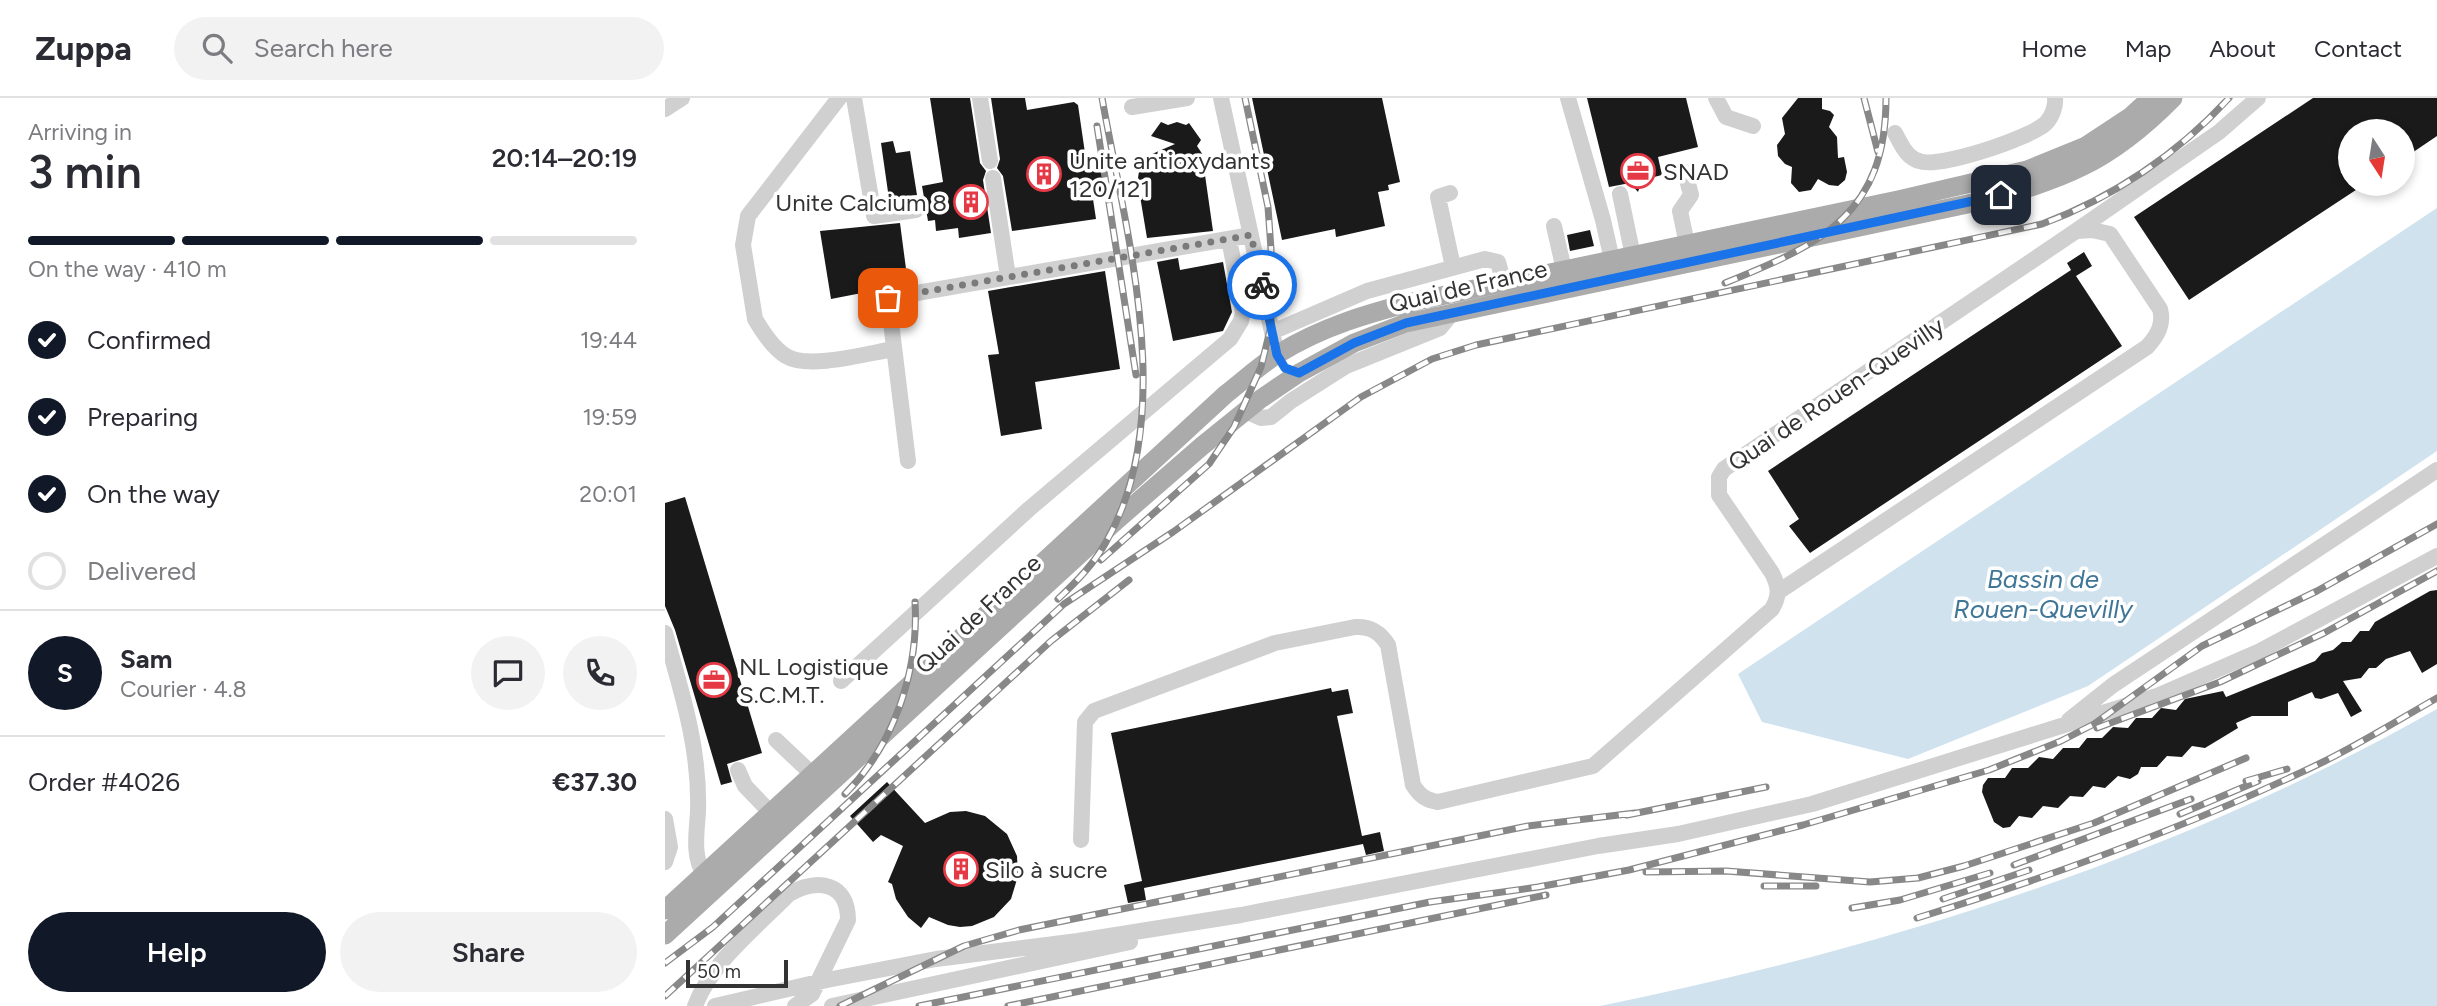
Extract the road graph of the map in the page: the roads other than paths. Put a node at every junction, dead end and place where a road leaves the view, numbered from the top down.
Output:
1 (682, 98) edge
2 (839, 98) edge
3 (853, 98) edge
4 (980, 98) edge
5 (1187, 98) edge
6 (1221, 98) edge
7 (1567, 98) edge
8 (1716, 98) edge
9 (2055, 98) edge
10 (2151, 98) edge
11 (2173, 98) edge
12 (2258, 98) edge
13 (1132, 107) dead end
14 (665, 109) edge
15 (1753, 126) dead end
16 (1895, 133) dead end
17 (990, 162) dead end
18 (1685, 172) dead end
19 (993, 178) dead end
20 (1450, 193) dead end
21 (1620, 194) dead end
22 (916, 210) dead end
23 (1554, 226) dead end
24 (2076, 232) junction
25 (1251, 235) junction
26 (1229, 239) junction
27 (1688, 244) junction
28 (1633, 256) junction
29 (1612, 260) junction
30 (1453, 267) junction
31 (1564, 270) junction
32 (1008, 277) junction
33 (1504, 282) junction
34 (1453, 312) junction
35 (1272, 332) junction
36 (894, 349) junction
37 (1277, 355) junction
38 (1299, 373) junction
39 (1245, 411) junction
40 (908, 461) dead end
41 (2437, 470) edge
42 (1153, 489) junction
43 (2437, 556) edge
44 (1778, 592) junction
45 (665, 633) edge
46 (841, 681) dead end
47 (2062, 725) junction
48 (776, 740) dead end
49 (738, 769) dead end
50 (812, 774) junction
51 (771, 812) junction
52 (665, 819) edge
53 (1081, 840) dead end
54 (665, 862) edge
55 (703, 874) junction
56 (665, 909) edge
57 (1241, 915) junction
58 (665, 935) edge
59 (818, 982) junction
60 (695, 1006) edge
61 (715, 1006) edge
62 (795, 1006) edge
63 (832, 1006) edge

1 - 14 street
2 - 36 street
3 - 22 street
4 - 17 street
5 - 13 street
6 - 25 street
7 - 29 street
8 - 15 street
9 - 16 street
10 - 27 main road, Quai de France
11 - 34 main road, Quai de France
12 - 24 street, Quai de Rouen-Quevilly
18 - 27 street
19 - 32 street
20 - 30 street
21 - 28 street
23 - 31 street
24 - 44 street, Quai de Rouen-Quevilly
24 - 44 street
25 - 26 street
25 - 35 street
26 - 32 street
26 - 46 street
27 - 28 main road, Quai de France
28 - 29 main road, Quai de France
29 - 31 main road, Quai de France
30 - 33 street
30 - 35 street
31 - 33 main road, Quai de France
32 - 36 street
33 - 37 main road, Quai de France
34 - 38 main road, Quai de France
34 - 39 street
35 - 37 street
36 - 40 street
37 - 38 main road
37 - 42 main road
37 - 50 main road, Quai de France
38 - 39 main road, Quai de France
39 - 42 main road, Quai de France
41 - 47 street
42 - 58 main road, Quai de France
43 - 47 street
44 - 53 street
45 - 55 street
47 - 57 street
48 - 50 street
49 - 51 street
50 - 51 main road, Quai de France
51 - 55 main road, Quai de France
52 - 54 street
55 - 56 main road, Quai de France
57 - 59 street
57 - 63 street
59 - 60 street
59 - 61 street
59 - 62 street

